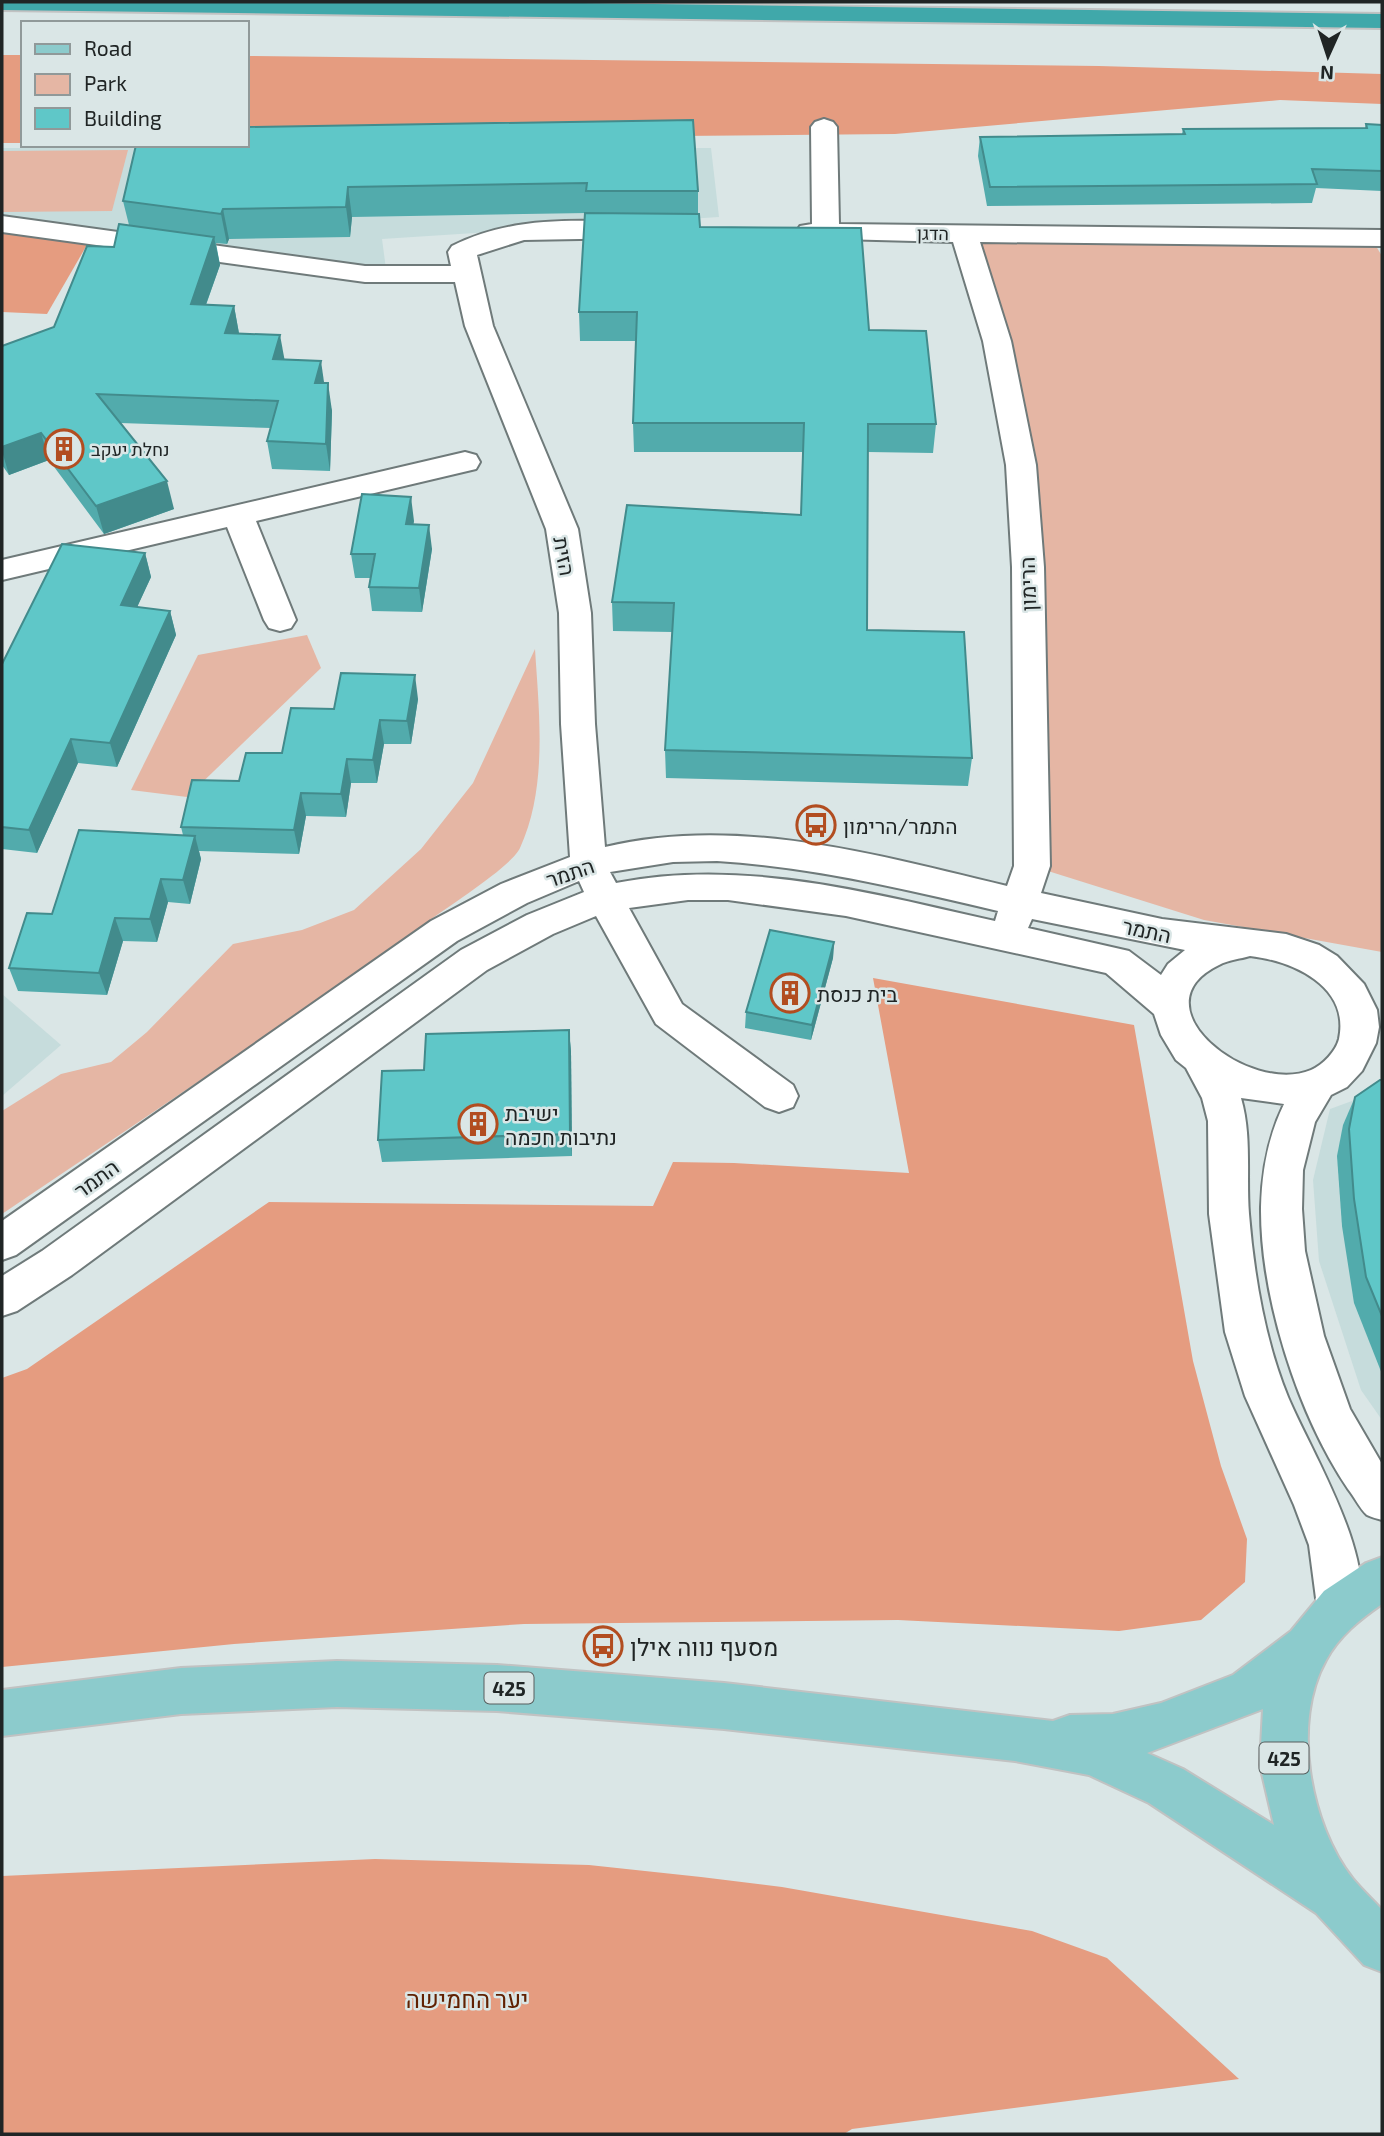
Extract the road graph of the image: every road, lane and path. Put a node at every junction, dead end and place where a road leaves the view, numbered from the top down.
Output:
1 (161, 2) edge
2 (2, 3) edge
3 (70, 3) edge
4 (1382, 21) edge
5 (824, 127) dead end
6 (2, 224) edge
7 (667, 230) edge
8 (786, 232) edge
9 (826, 232) junction
10 (964, 234) junction
11 (1379, 244) edge
12 (467, 274) junction
13 (465, 462) dead end
14 (238, 515) junction
15 (2, 570) edge
16 (281, 620) dead end
17 (589, 864) junction
18 (606, 898) junction
19 (1022, 902) junction
20 (1006, 937) junction
21 (1239, 944) junction
22 (1332, 971) junction
23 (1382, 992) edge
24 (1171, 1007) junction
25 (1203, 1065) junction
26 (1350, 1066) edge
27 (779, 1096) dead end
28 (2, 1243) edge
29 (2, 1298) edge
30 (1382, 1500) edge
31 (1382, 1578) edge
32 (1340, 1606) junction
33 (1307, 1647) junction
34 (2, 1713) edge
35 (1015, 1738) junction
36 (1334, 1895) junction
37 (1382, 1947) edge

1 - 3 highway
2 - 3 highway
3 - 4 highway
5 - 9 street
6 - 12 street
7 - 12 street, הזית
8 - 9 street, הדגן
9 - 10 street, הדגן
10 - 11 street, הדגן
10 - 19 street, הרימון
12 - 17 street, הזית
13 - 14 street
14 - 15 street
14 - 16 street
17 - 18 street, הזית
17 - 19 street, התמר
17 - 28 street, התמר
18 - 20 street, התמר
18 - 27 street, הזית
18 - 29 street, התמר
19 - 20 street, הרימון
19 - 21 street, התמר
20 - 24 street, התמר
21 - 22 street
21 - 24 street
22 - 23 street
22 - 26 street
24 - 25 street
25 - 26 street
25 - 32 street
26 - 30 street
31 - 32 main road, 425
32 - 33 main road, 425
33 - 35 main road, 425
33 - 36 main road, 425
34 - 35 main road, 425
35 - 36 main road, 425
36 - 37 main road, 425

